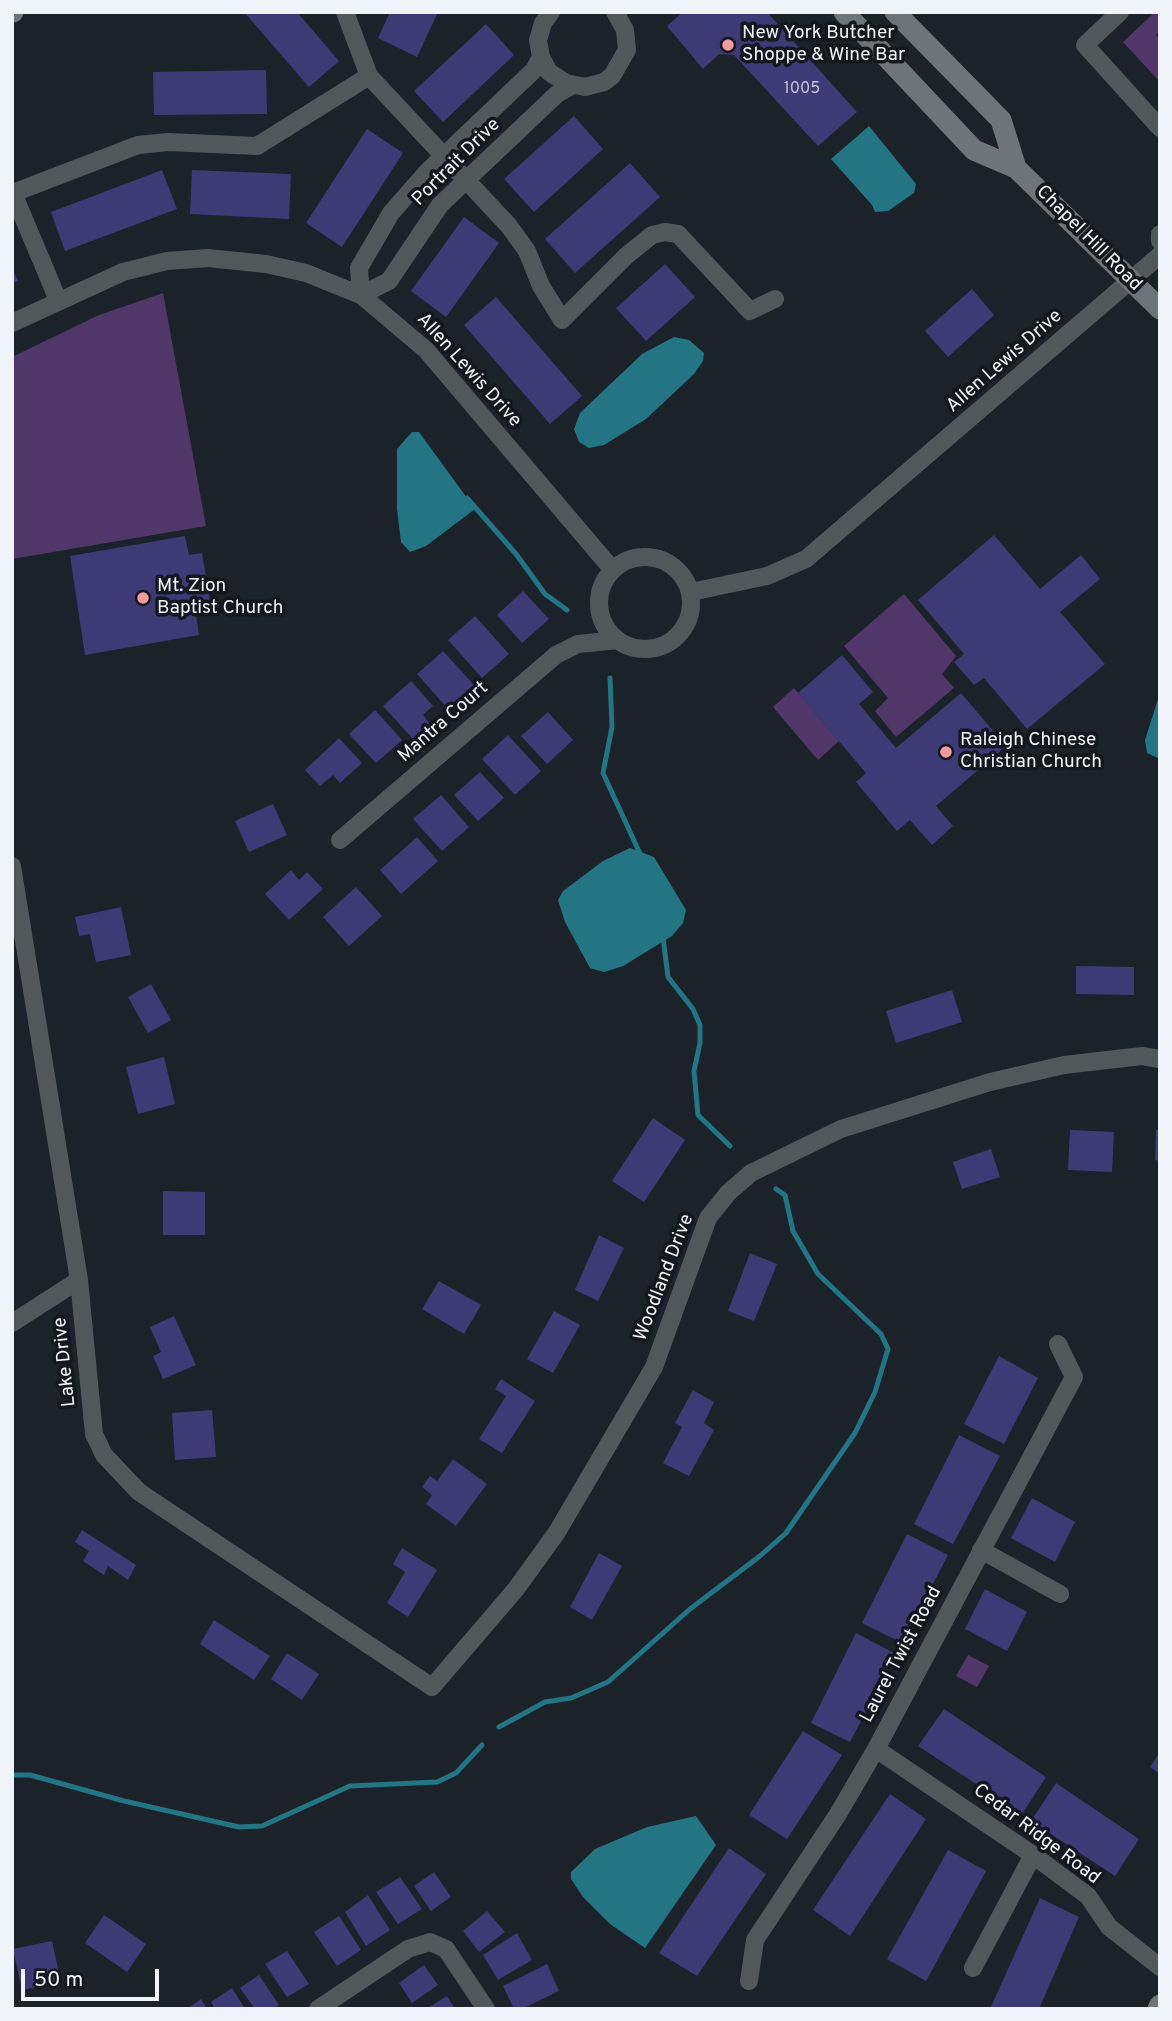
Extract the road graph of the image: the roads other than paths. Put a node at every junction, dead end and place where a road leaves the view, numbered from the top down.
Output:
1 (345, 12) edge
2 (615, 12) edge
3 (634, 12) edge
4 (844, 12) edge
5 (895, 12) edge
6 (1120, 12) edge
7 (550, 13) edge
8 (625, 30) junction
9 (541, 57) junction
10 (369, 76) junction
11 (573, 85) junction
12 (1160, 128) edge
13 (453, 168) junction
14 (1016, 168) junction
15 (13, 193) edge
16 (1160, 234) edge
17 (1160, 241) edge
18 (1160, 255) edge
19 (1131, 282) junction
20 (360, 296) junction
21 (775, 299) dead end
22 (58, 300) junction
23 (1160, 309) edge
24 (12, 323) edge
25 (612, 569) junction
26 (691, 592) junction
27 (601, 614) junction
28 (618, 640) junction
29 (578, 644) junction
30 (340, 840) dead end
31 (12, 866) edge
32 (1160, 1059) edge
33 (79, 1280) junction
34 (12, 1322) edge
35 (1058, 1344) dead end
36 (981, 1550) junction
37 (1060, 1594) dead end
38 (432, 1687) joint
39 (876, 1749) junction
40 (1033, 1854) junction
41 (1160, 1967) edge
42 (974, 1968) dead end
43 (749, 1981) dead end
44 (318, 2009) edge
45 (486, 2009) edge

1 - 10 street
2 - 8 street
3 - 8 street, Portrait Drive
4 - 14 main road, Chapel Hill Road
5 - 14 main road, Chapel Hill Road
6 - 12 street
7 - 9 street
8 - 11 street, Portrait Drive
9 - 11 street
9 - 13 street, Portrait Drive
10 - 13 street
10 - 15 street
11 - 13 street, Portrait Drive
13 - 20 street, Portrait Drive
13 - 20 street, Portrait Drive
13 - 21 street
14 - 19 main road, Chapel Hill Road
15 - 22 street
16 - 17 street
18 - 19 street, Allen Lewis Drive
19 - 23 main road, Chapel Hill Road
19 - 26 street, Allen Lewis Drive
20 - 22 street, Allen Lewis Drive
20 - 25 street, Allen Lewis Drive
22 - 24 street, Allen Lewis Drive
25 - 26 street
25 - 27 street
26 - 28 street
27 - 28 street
27 - 29 street, Mantra Court
28 - 29 street, Mantra Court
29 - 30 street, Mantra Court
31 - 33 street, Lake Drive
32 - 38 street, Woodland Drive
33 - 34 street
33 - 38 street, Lake Drive
35 - 36 street, Laurel Twist Road
36 - 37 street
36 - 39 street, Laurel Twist Road
39 - 40 street, Cedar Ridge Road
39 - 43 street, Laurel Twist Road
40 - 41 street, Cedar Ridge Road
40 - 42 street
44 - 45 street

